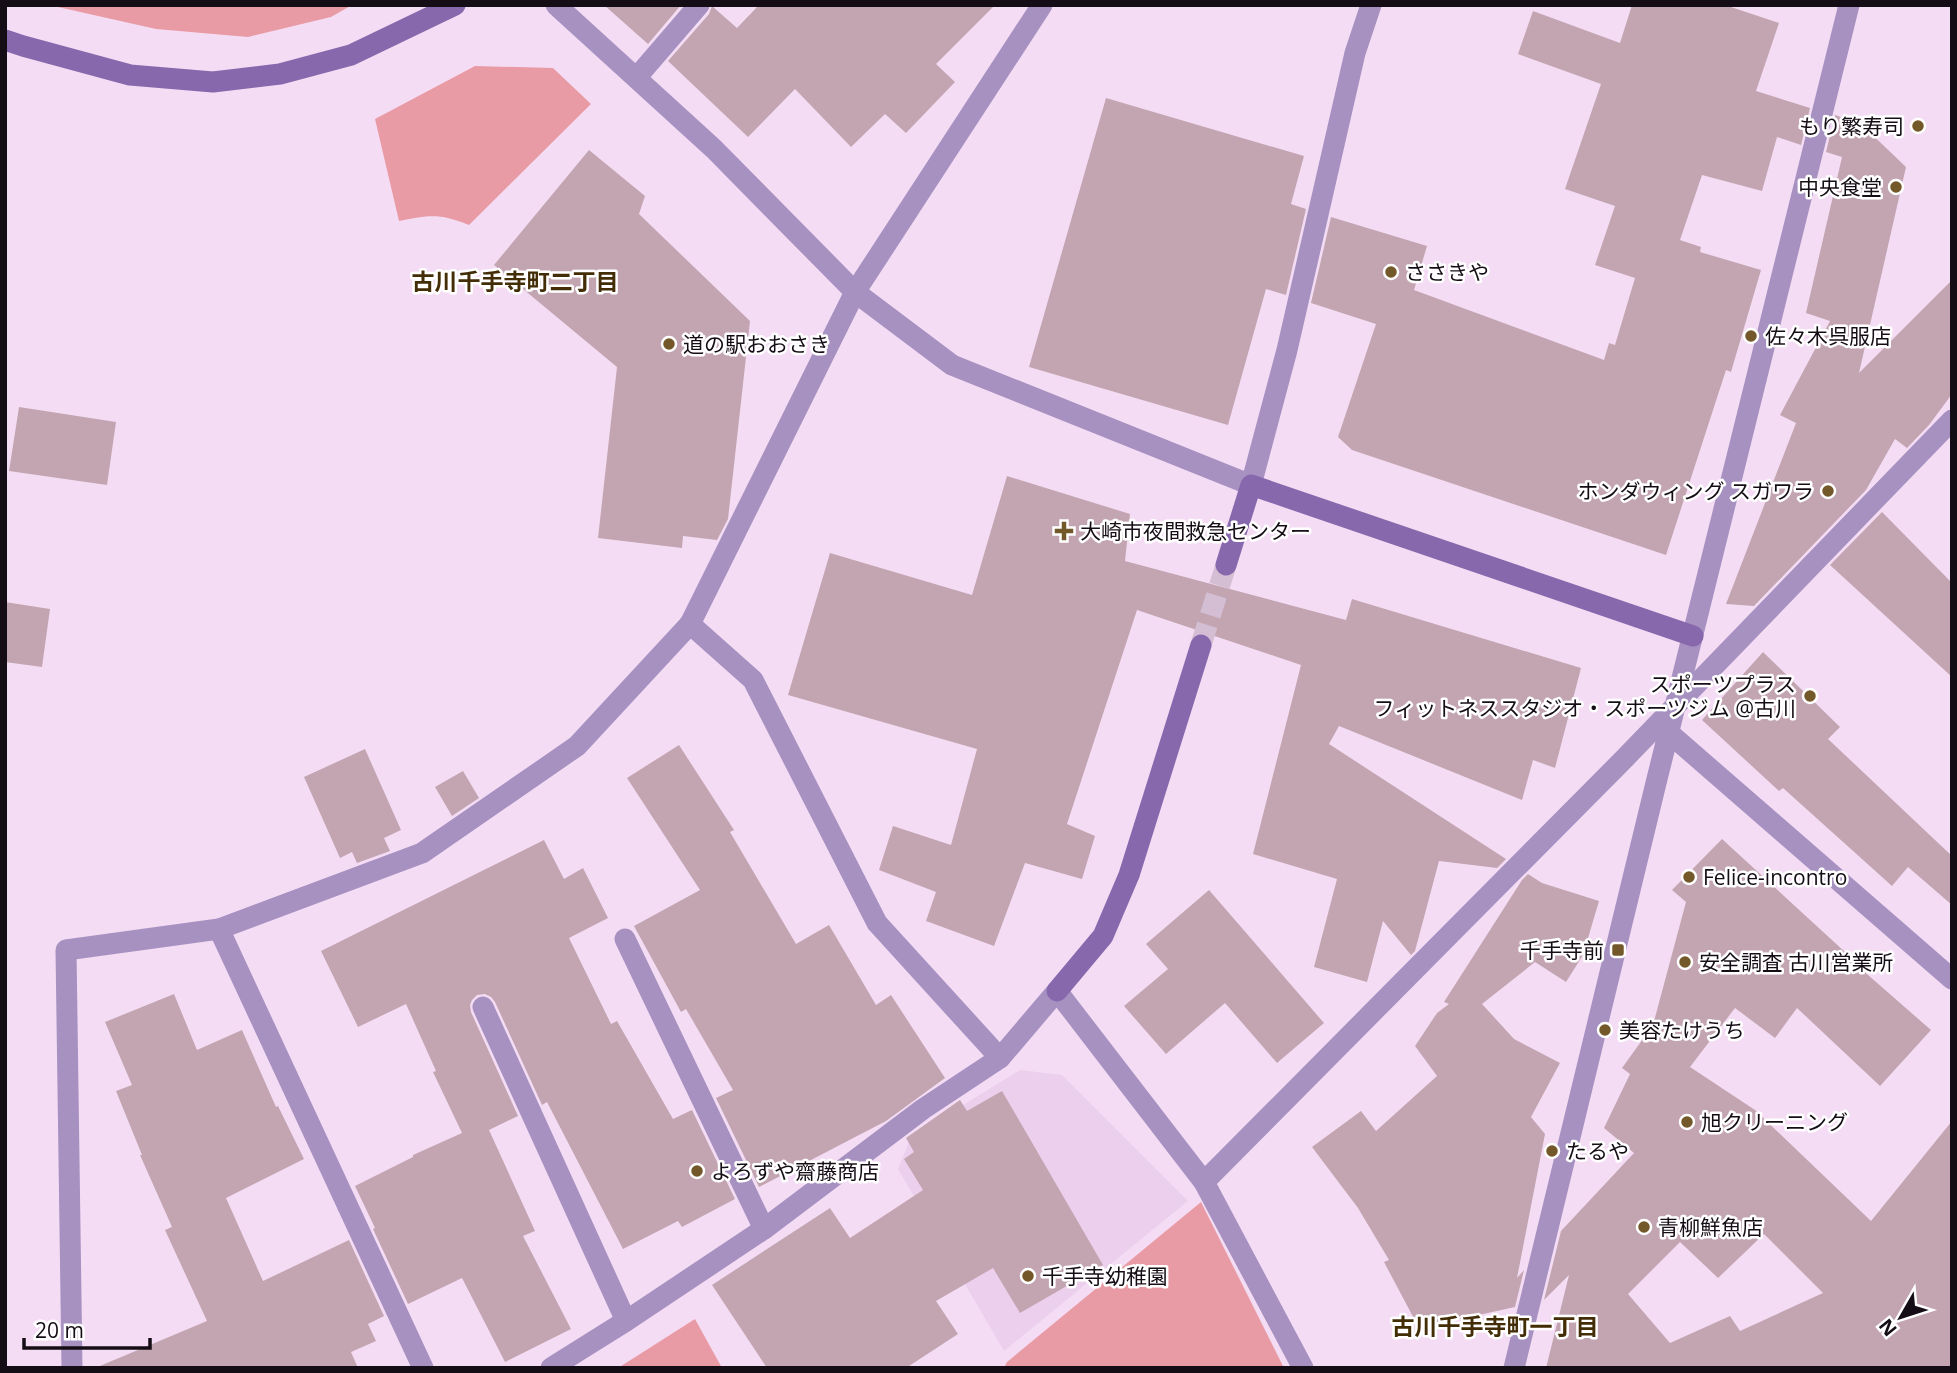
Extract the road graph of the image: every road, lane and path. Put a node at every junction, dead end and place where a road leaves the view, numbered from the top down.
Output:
1 (455, 5) edge
2 (556, 5) edge
3 (699, 5) edge
4 (1042, 5) edge
5 (1371, 5) edge
6 (1849, 5) edge
7 (5, 40) edge
8 (636, 77) junction
9 (855, 292) junction
10 (1952, 421) edge
11 (1251, 485) junction
12 (1226, 565) tunnel mouth
13 (690, 624) junction
14 (1693, 636) junction
15 (1201, 645) tunnel mouth
16 (1676, 704) junction
17 (1669, 733) junction
18 (219, 929) junction
19 (625, 939) dead end
20 (1952, 979) edge
21 (1057, 991) junction
22 (484, 1007) dead end
23 (1000, 1058) junction
24 (1204, 1182) junction
25 (764, 1229) junction
26 (626, 1321) junction
27 (72, 1368) edge
28 (423, 1368) edge
29 (551, 1368) edge
30 (1303, 1368) edge
31 (1514, 1368) edge

1 - 7 street
2 - 8 street
3 - 8 street
4 - 9 street
5 - 11 street
6 - 14 street
8 - 9 street
9 - 11 street
9 - 13 street
10 - 16 street
11 - 12 street
11 - 14 street
13 - 18 street
13 - 23 street
14 - 16 street
15 - 21 street
16 - 17 street
16 - 24 street
17 - 20 street
17 - 31 street
18 - 27 street
18 - 28 street
19 - 25 street
21 - 23 street
21 - 24 street
22 - 26 street
23 - 25 street
24 - 30 street
25 - 26 street
26 - 29 street

